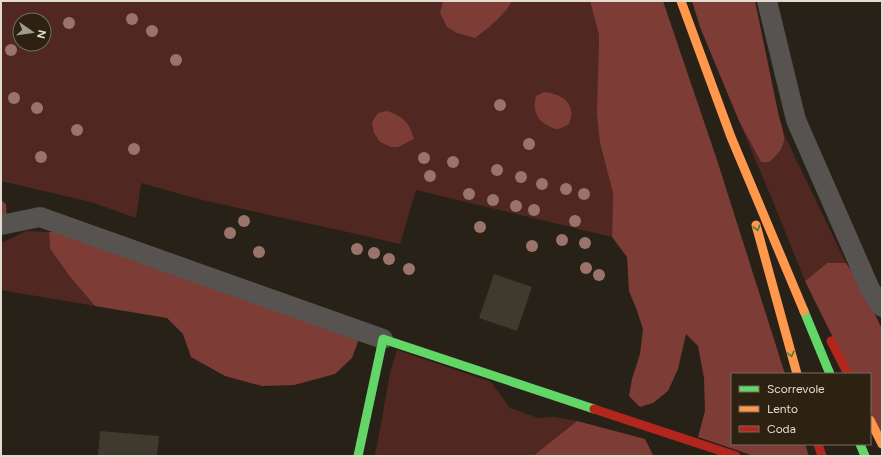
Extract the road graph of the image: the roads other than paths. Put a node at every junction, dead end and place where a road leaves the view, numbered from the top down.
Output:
1 (681, 1) edge
2 (767, 1) edge
3 (731, 137) junction
4 (1, 225) edge
5 (796, 269) dead end
6 (882, 307) edge
7 (827, 332) dead end
8 (384, 339) junction
9 (797, 373) edge
10 (830, 373) edge
11 (848, 373) edge
12 (871, 422) edge
13 (882, 444) edge
14 (818, 445) edge
15 (860, 445) edge
16 (358, 456) edge
17 (736, 456) edge
18 (822, 456) edge
19 (865, 456) edge

1 - 3 main road
2 - 6 street
3 - 5 main road
3 -> 9 main road
3 - 10 main road
4 - 8 street
7 - 11 main road
8 - 16 main road
8 - 17 main road
12 - 13 main road
14 - 18 main road
15 - 19 main road

